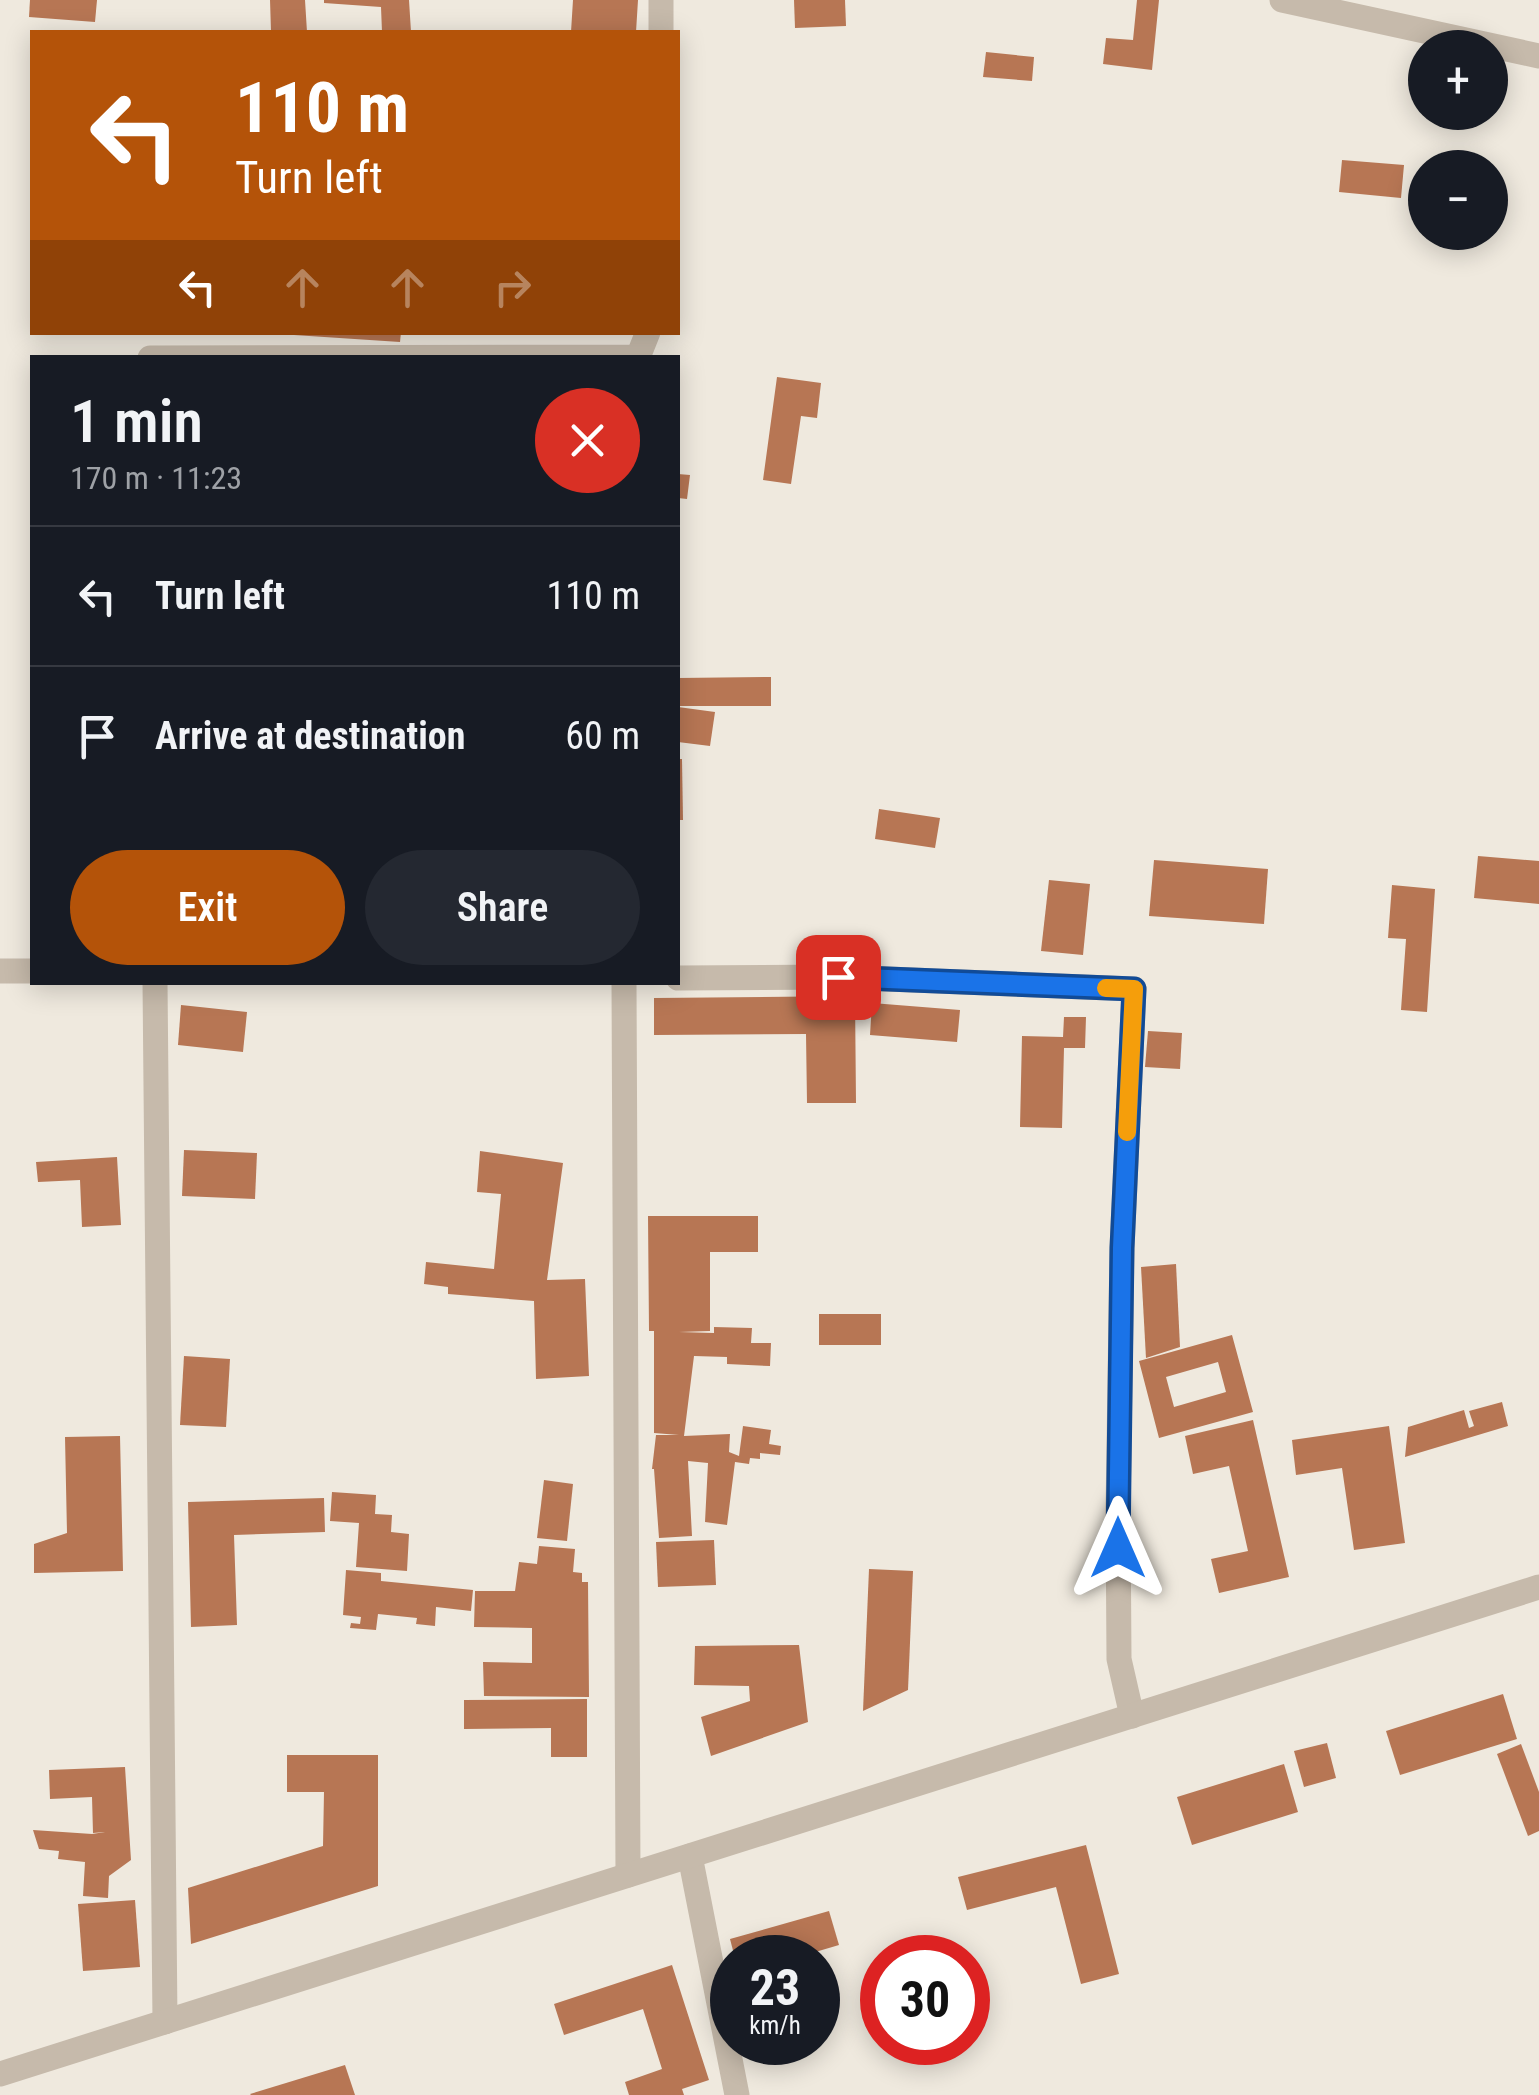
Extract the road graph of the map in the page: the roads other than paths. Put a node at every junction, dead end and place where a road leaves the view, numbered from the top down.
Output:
1 (661, 0) edge
2 (1282, 0) edge
3 (660, 30) edge
4 (1539, 56) edge
5 (30, 971) edge
6 (0, 972) edge
7 (680, 978) edge
8 (155, 985) edge
9 (624, 985) edge
10 (1539, 1587) edge
11 (1132, 1716) junction
12 (690, 1856) junction
13 (628, 1875) junction
14 (165, 2022) junction
15 (0, 2074) edge
16 (736, 2095) edge

1 - 3 street
2 - 4 street
5 - 6 street
7 - 11 street
8 - 14 street
9 - 13 street
10 - 11 street
11 - 12 street
12 - 13 street
12 - 16 street
13 - 14 street
14 - 15 street

